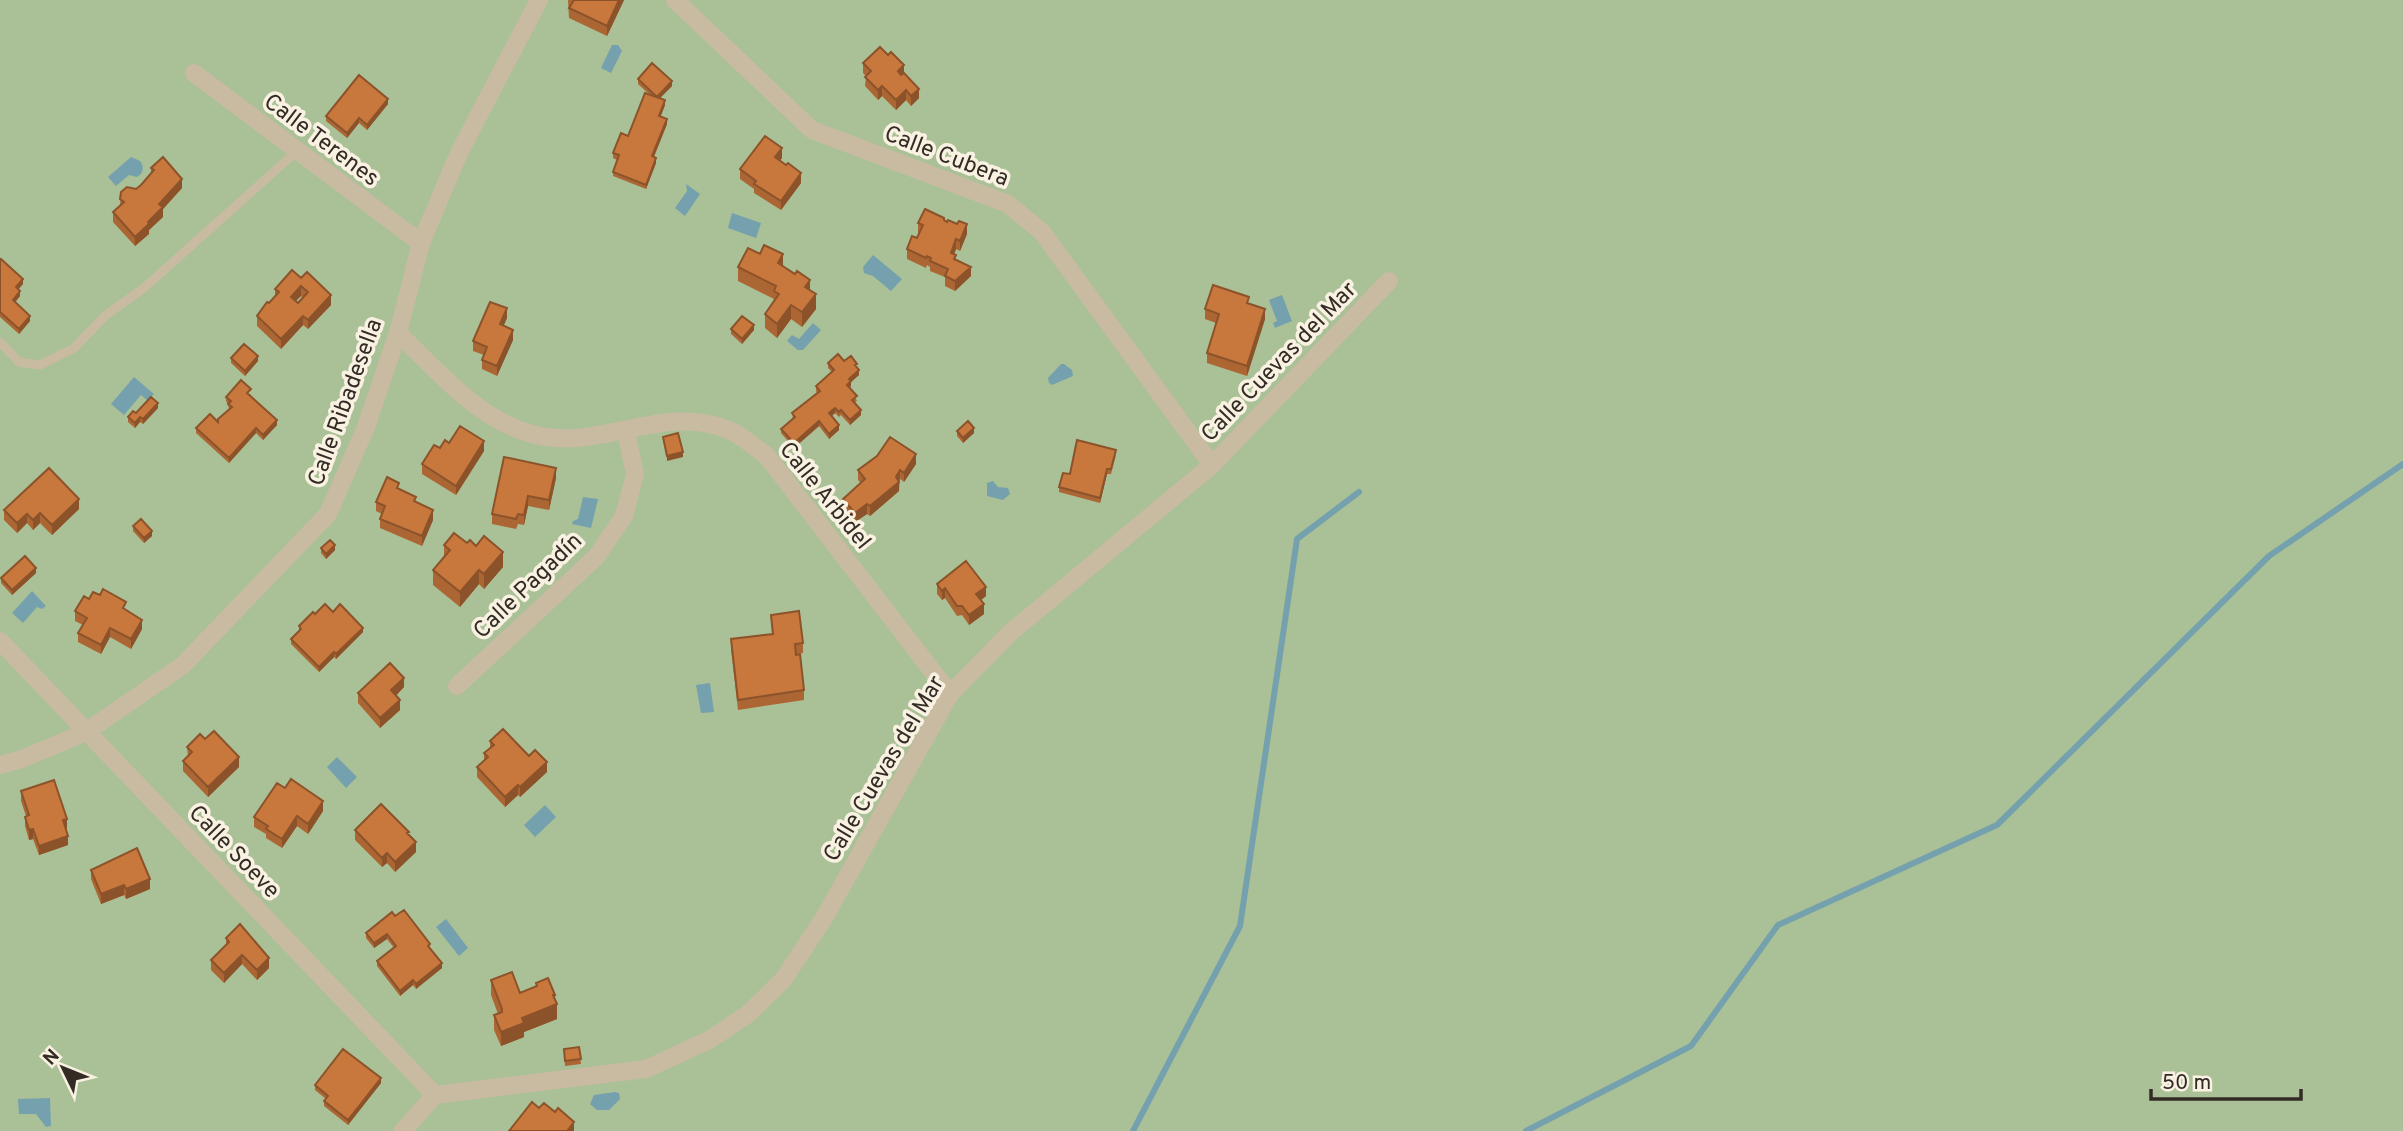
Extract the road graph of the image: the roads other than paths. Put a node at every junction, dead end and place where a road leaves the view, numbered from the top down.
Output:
1 (538, 0) edge
2 (675, 0) edge
3 (194, 73) dead end
4 (297, 151) junction
5 (421, 243) junction
6 (1389, 281) dead end
7 (398, 333) junction
8 (0, 342) edge
9 (626, 431) junction
10 (1212, 465) junction
11 (0, 641) edge
12 (457, 686) dead end
13 (950, 694) junction
14 (86, 732) junction
15 (0, 765) edge
16 (435, 1095) junction
17 (403, 1131) edge

1 - 5 street, Calle Ribadesella
2 - 10 street, Calle Cubera
3 - 4 street, Calle Terenes
4 - 5 street, Calle Terenes
4 - 8 lane
5 - 7 street, Calle Ribadesella
6 - 10 street, Calle Cuevas del Mar
7 - 9 street, Calle Arbidel
7 - 14 street, Calle Ribadesella
9 - 12 street, Calle Pagadín
9 - 13 street, Calle Arbidel
10 - 13 street, Calle Cuevas del Mar
11 - 14 street, Calle Soeve
13 - 16 street, Calle Cuevas del Mar
14 - 15 street, Calle Ribadesella
14 - 16 street, Calle Soeve
16 - 17 street

